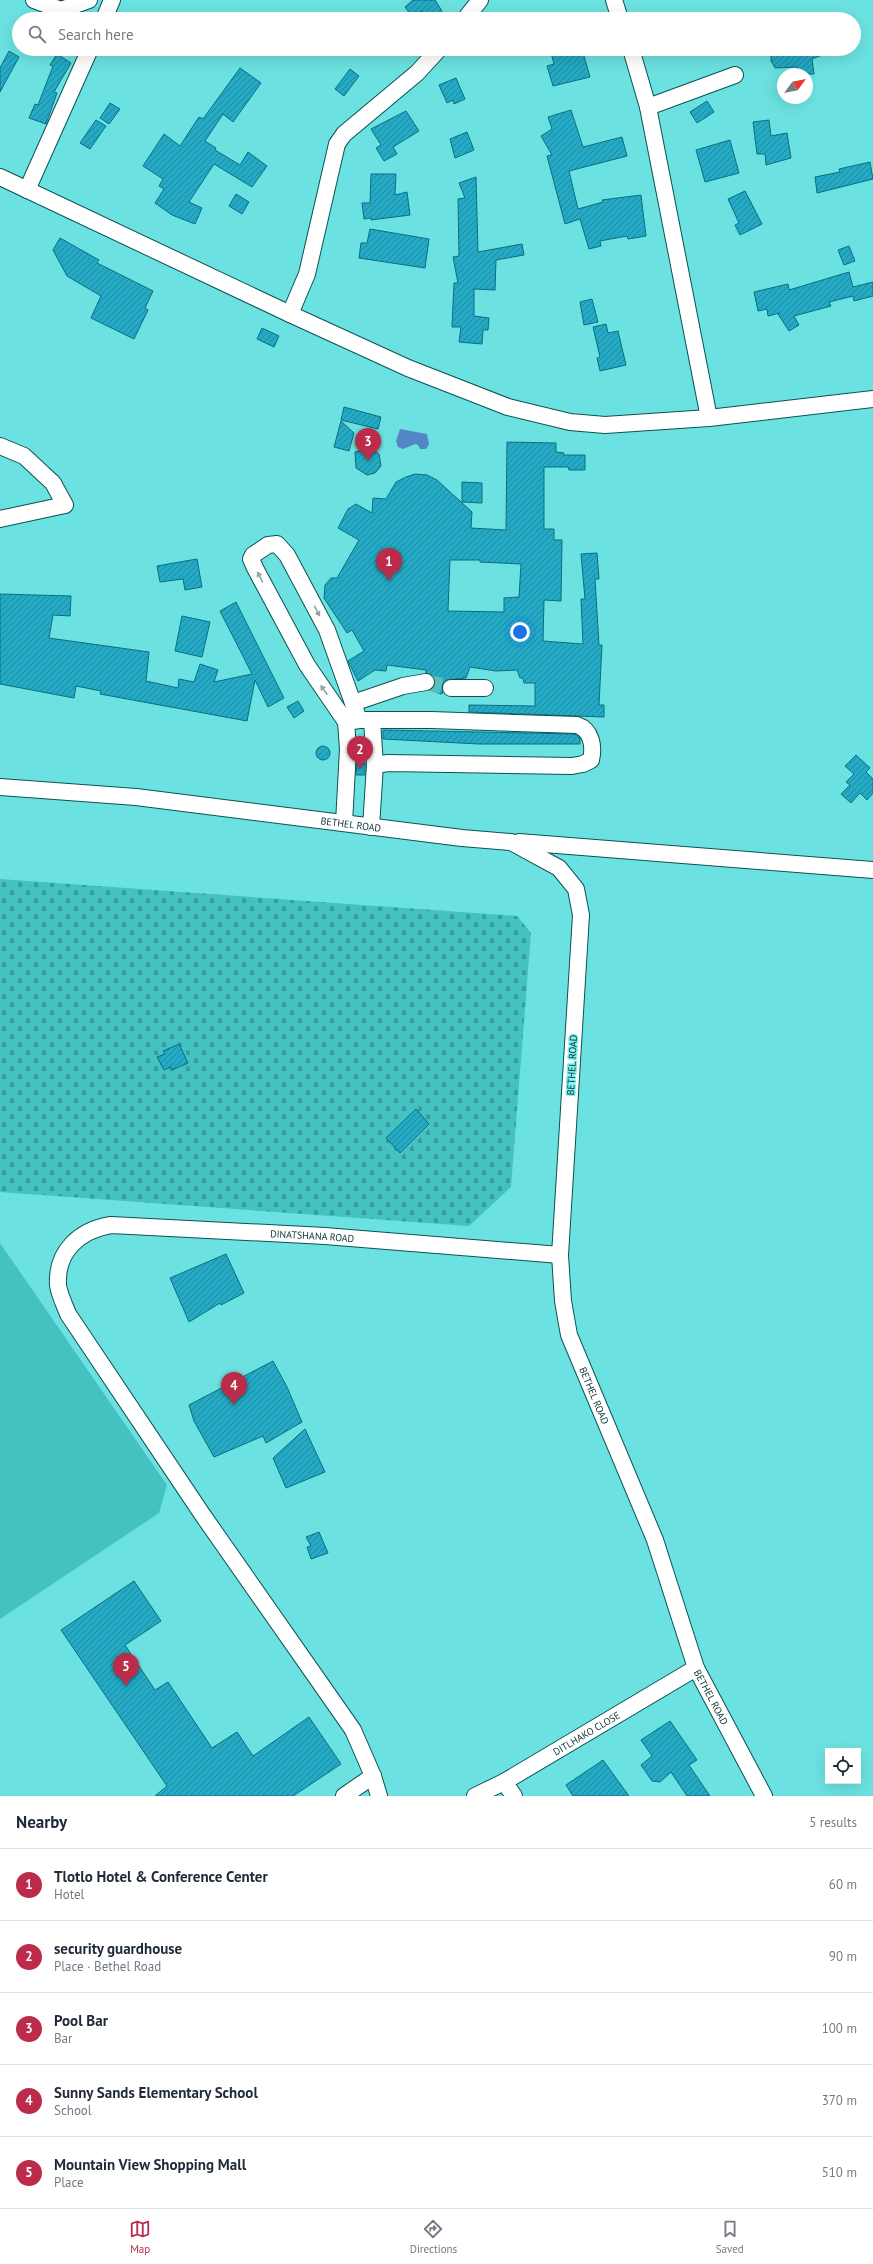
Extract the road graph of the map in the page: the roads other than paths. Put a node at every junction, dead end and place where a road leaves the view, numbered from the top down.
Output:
1 (34, 0) edge
2 (89, 0) edge
3 (112, 0) edge
4 (480, 0) edge
5 (614, 0) edge
6 (107, 12) edge
7 (471, 12) edge
8 (618, 12) edge
9 (87, 56) edge
10 (433, 56) edge
11 (632, 56) edge
12 (735, 75) dead end
13 (648, 107) junction
14 (0, 177) edge
15 (27, 190) junction
16 (290, 314) junction
17 (873, 399) edge
18 (709, 418) junction
19 (0, 446) edge
20 (0, 519) edge
21 (426, 682) tunnel mouth
22 (450, 688) tunnel mouth
23 (485, 688) dead end
24 (353, 703) junction
25 (359, 721) junction
26 (375, 765) junction
27 (0, 786) edge
28 (344, 823) junction
29 (371, 827) junction
30 (511, 842) junction
31 (873, 870) edge
32 (560, 1255) junction
33 (696, 1668) junction
34 (373, 1776) junction
35 (504, 1782) junction
36 (344, 1796) edge
37 (378, 1796) edge
38 (475, 1796) edge
39 (514, 1796) edge
40 (764, 1796) edge

1 - 2 street
3 - 6 street
4 - 7 street
5 - 8 street
9 - 15 street
10 - 16 street
11 - 13 street
12 - 13 street
13 - 18 street
14 - 15 street
15 - 16 street
16 - 18 street
17 - 18 street
19 - 20 street
21 - 24 street
22 - 23 street
24 - 25 street
25 -> 24 street
25 - 26 street
25 - 26 street
25 - 28 street
26 - 29 street
27 - 28 street, BETHEL ROAD
28 - 29 street, BETHEL ROAD
29 - 30 street, BETHEL ROAD
30 - 31 street
30 - 32 street, BETHEL ROAD
32 - 33 street, BETHEL ROAD
32 - 34 street, DINATSHANA ROAD
33 - 35 street, DITLHAKO CLOSE
33 - 40 street, BETHEL ROAD
34 - 36 street
34 - 37 street
35 - 38 street, DITLHAKO CLOSE
35 - 39 street

